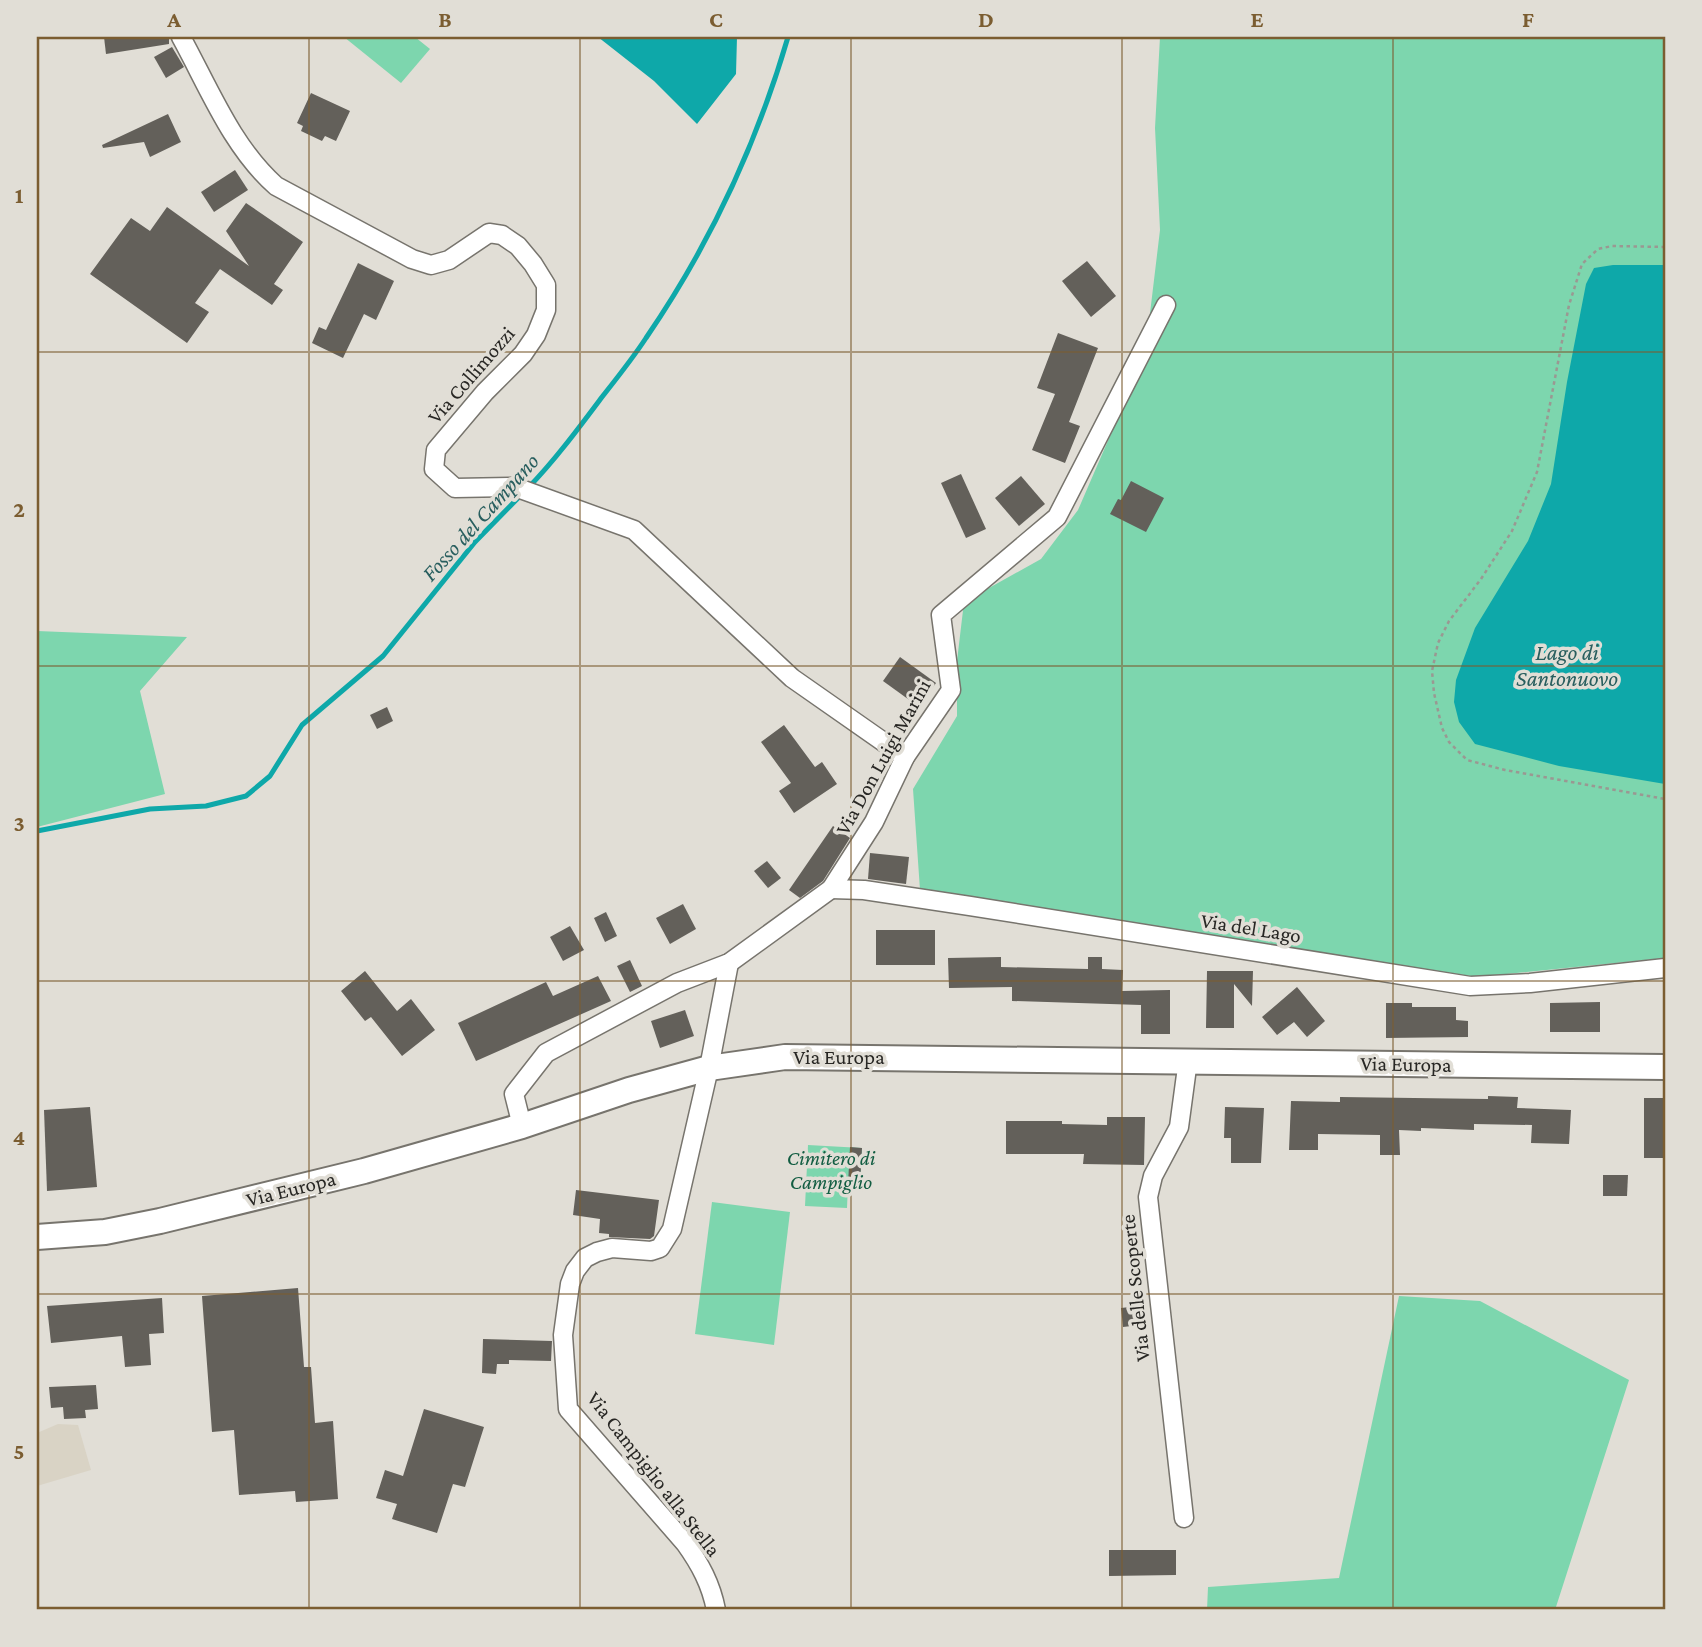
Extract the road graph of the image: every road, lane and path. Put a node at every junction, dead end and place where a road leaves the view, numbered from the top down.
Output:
1 (181, 37) edge
2 (1665, 247) edge
3 (1166, 305) dead end
4 (905, 757) junction
5 (1665, 799) edge
6 (831, 889) junction
7 (729, 963) junction
8 (1665, 968) edge
9 (1188, 1060) junction
10 (1665, 1067) edge
11 (709, 1068) junction
12 (522, 1126) junction
13 (37, 1237) edge
14 (1184, 1518) dead end
15 (716, 1610) edge

1 - 4 street, Via Collimozzi
2 - 5 path
3 - 4 street, Via Don Luigi Marini
4 - 6 street, Via Don Luigi Marini
6 - 7 street, Via Don Luigi Marini
6 - 8 street, Via del Lago
7 - 11 street
7 - 12 street, Via Don Luigi Marini
9 - 10 main road, Via Europa
9 - 11 main road, Via Europa
9 - 14 street, Via delle Scoperte
11 - 12 main road, Via Europa
11 - 15 street, Via Campiglio alla Stella
12 - 13 main road, Via Europa

